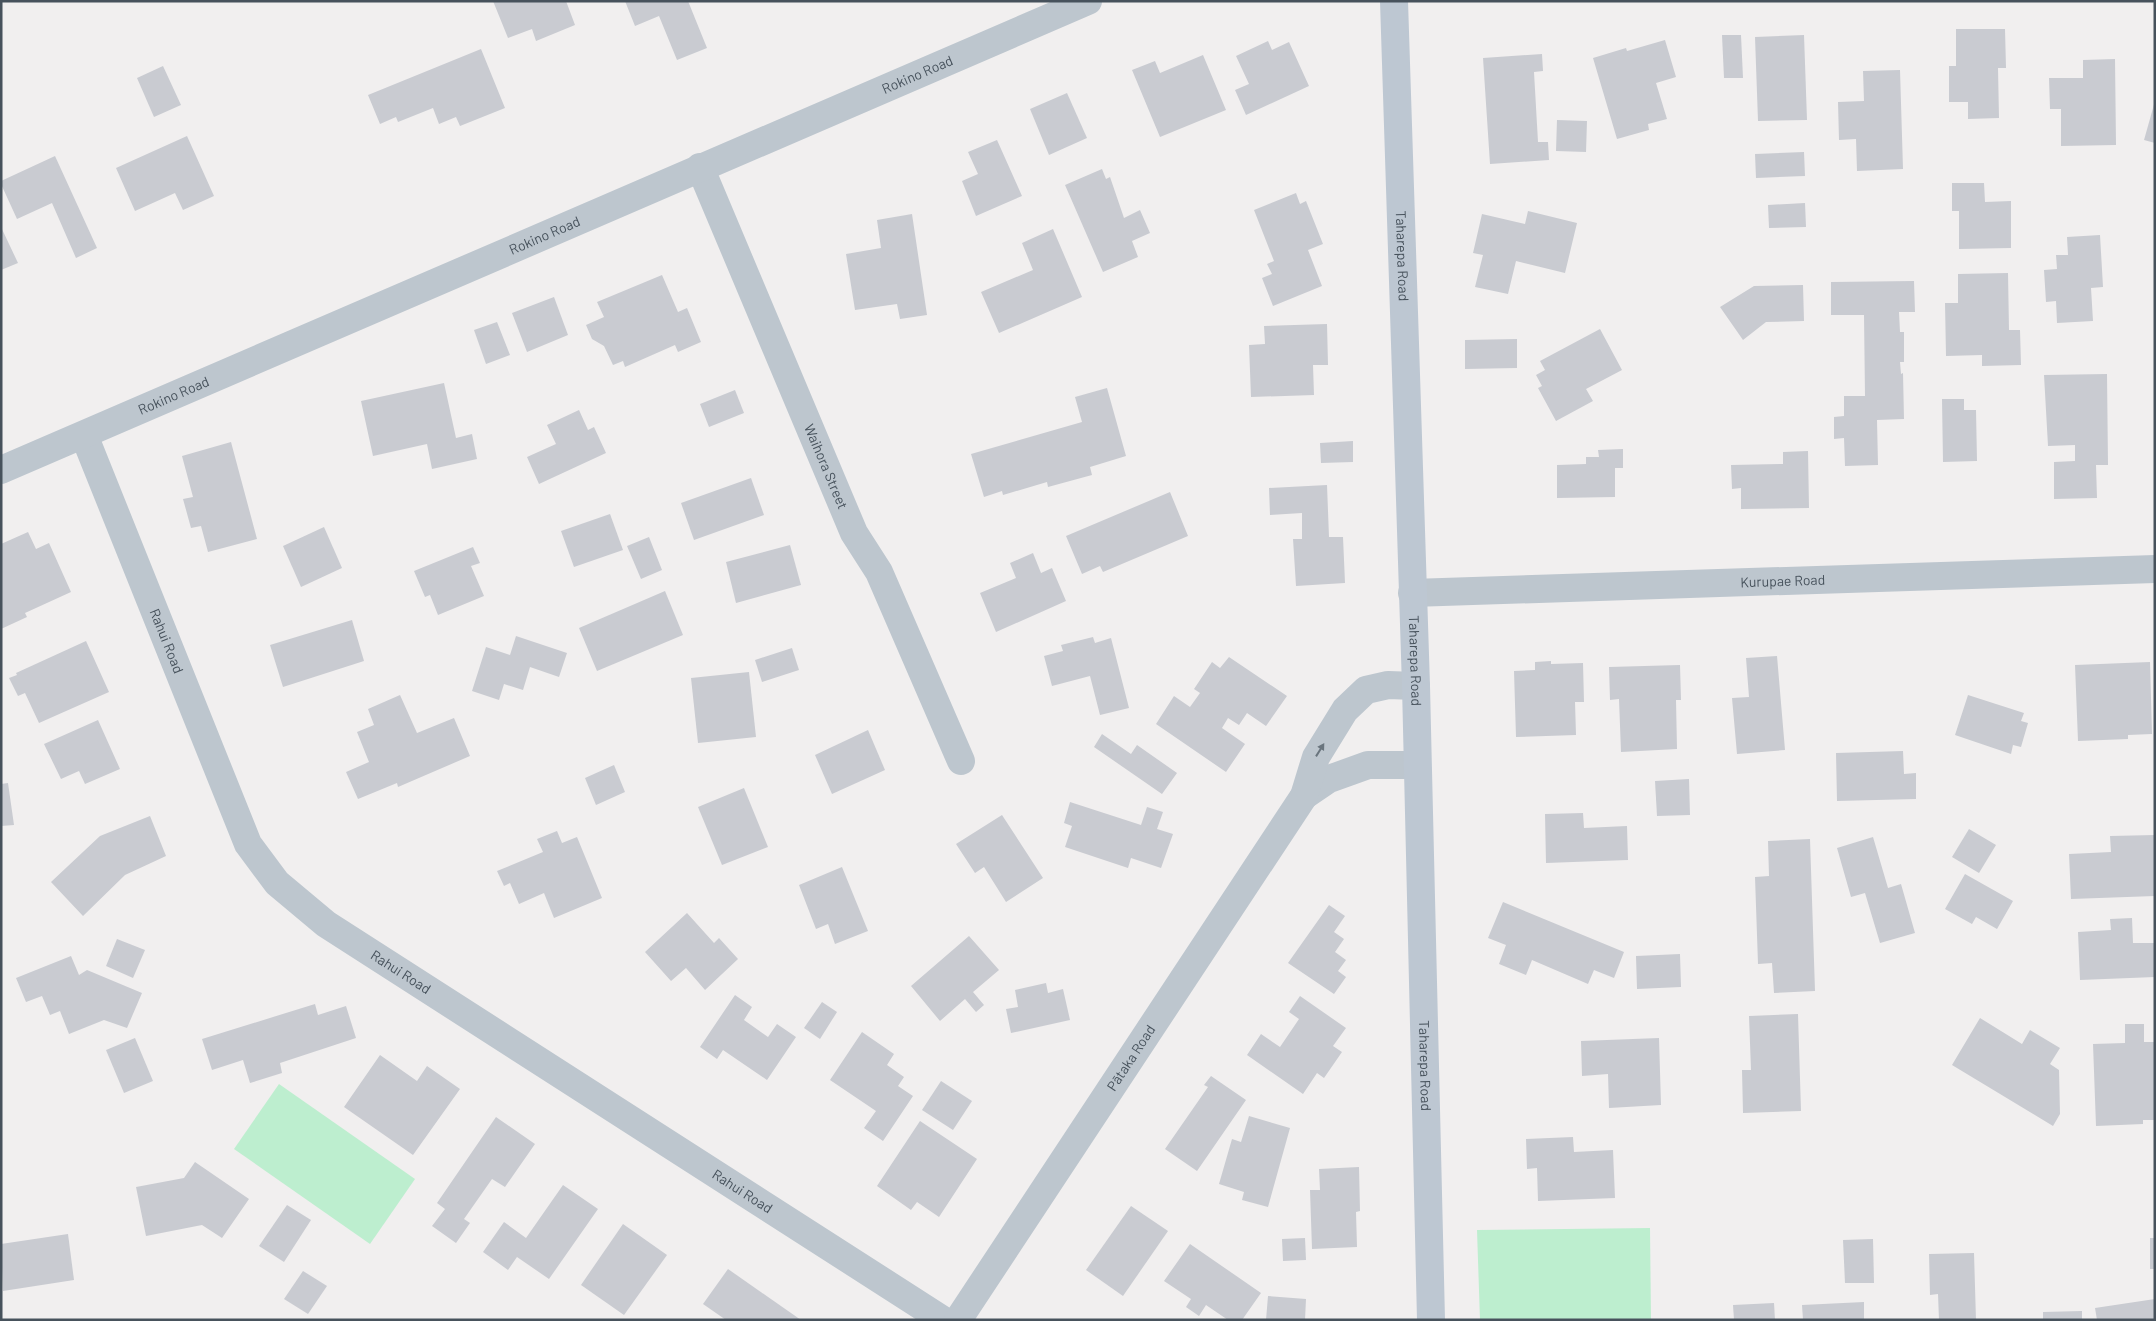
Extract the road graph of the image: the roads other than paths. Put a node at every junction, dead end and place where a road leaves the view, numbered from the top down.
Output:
1 (1088, 1) edge
2 (1394, 1) edge
3 (700, 168) junction
4 (84, 435) junction
5 (1, 470) edge
6 (2155, 569) edge
7 (1412, 593) junction
8 (1416, 686) junction
9 (962, 761) dead end
10 (1417, 765) junction
11 (1304, 796) junction
12 (943, 1320) edge
13 (958, 1320) edge
14 (1431, 1320) edge

1 - 3 street, Rokino Road
2 - 7 street, Taharepa Road
3 - 4 street, Rokino Road
3 - 9 street, Waihora Street
4 - 5 street, Rokino Road
4 - 12 street, Rahui Road
6 - 7 street, Kurupae Road
7 - 8 street, Taharepa Road
8 - 10 street, Taharepa Road
11 -> 8 street, Pātaka Road
10 - 11 street, Pātaka Road
10 - 14 street, Taharepa Road
11 - 13 street, Pātaka Road

